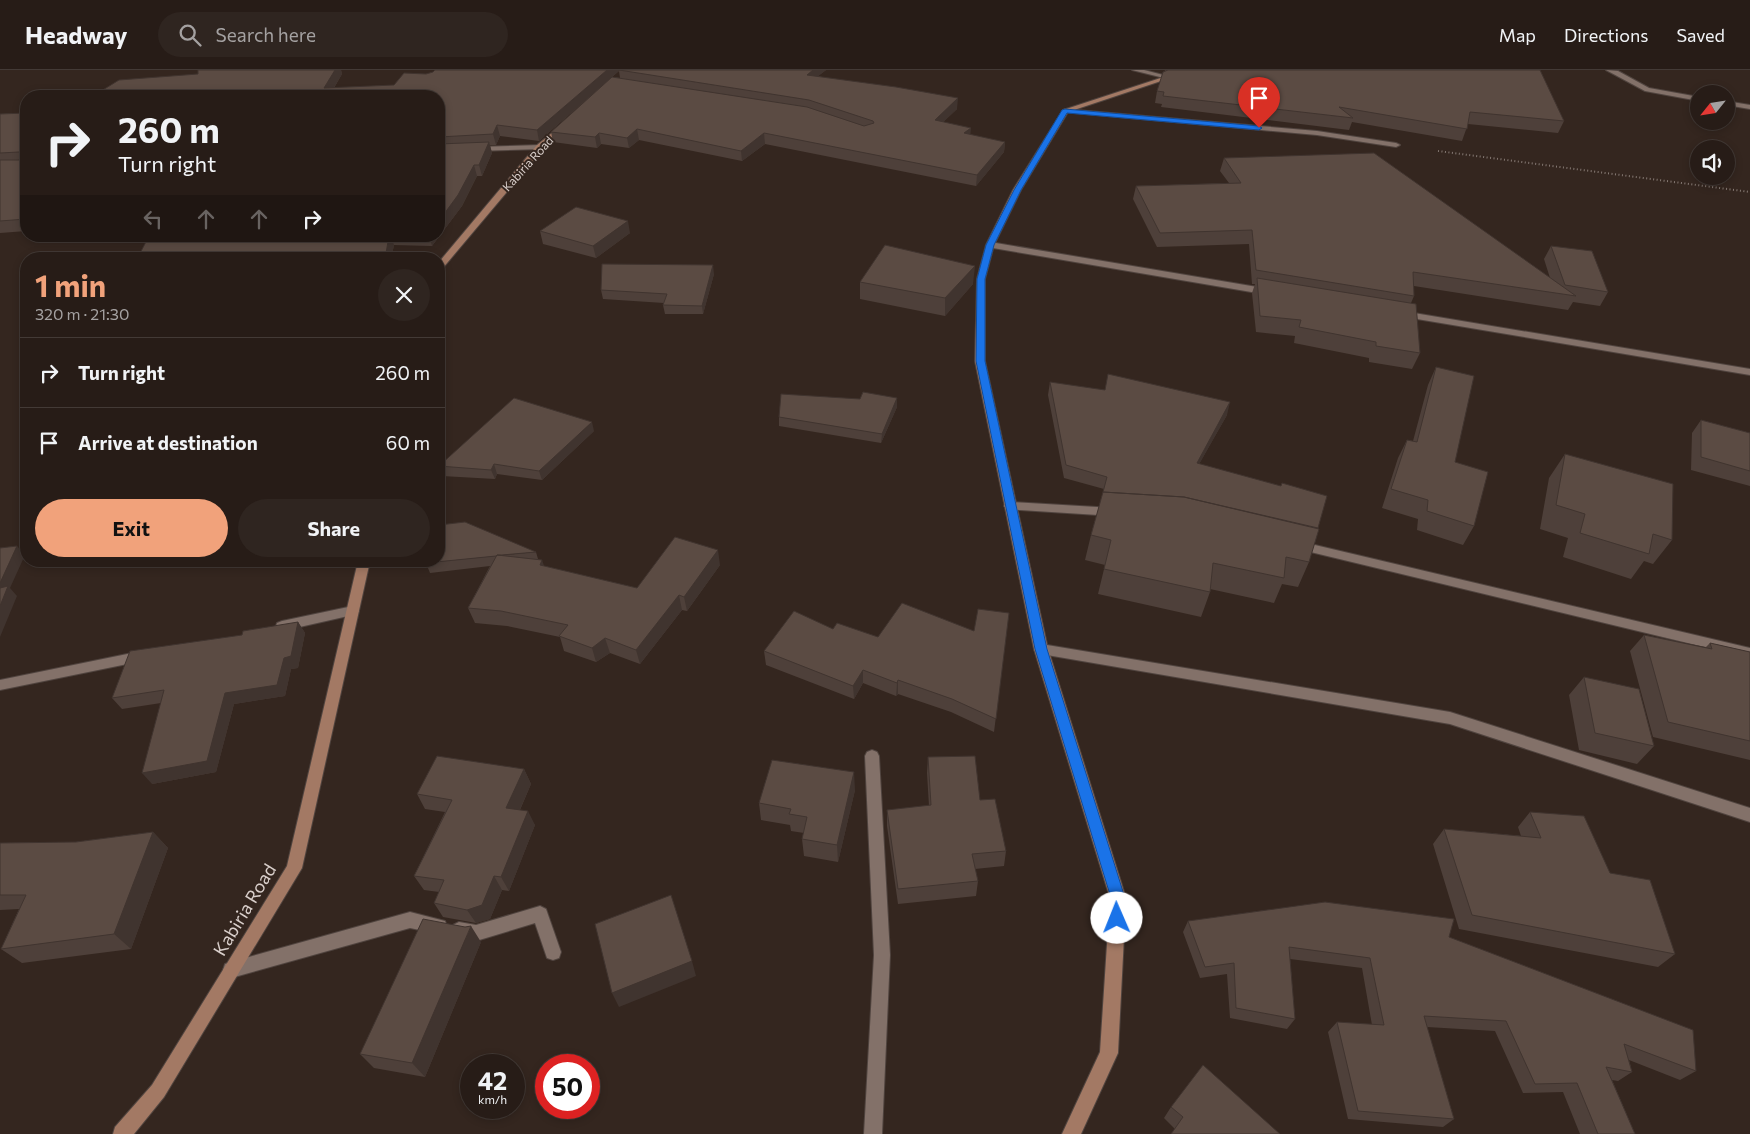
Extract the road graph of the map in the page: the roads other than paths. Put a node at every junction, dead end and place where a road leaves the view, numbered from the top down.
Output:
1 (1135, 70) edge
2 (1191, 70) edge
3 (1609, 70) edge
4 (1168, 77) junction
5 (1690, 97) edge
6 (1735, 104) edge
7 (1750, 107) edge
8 (1065, 110) junction
9 (568, 121) edge
10 (1396, 145) dead end
11 (540, 147) junction
12 (466, 150) edge
13 (990, 245) junction
14 (445, 260) edge
15 (1282, 294) edge
16 (1389, 312) edge
17 (1750, 372) edge
18 (1010, 506) junction
19 (1128, 513) edge
20 (1284, 542) edge
21 (363, 567) edge
22 (353, 611) junction
23 (267, 629) edge
24 (1041, 649) junction
25 (152, 653) edge
26 (1750, 653) edge
27 (0, 685) edge
28 (872, 756) dead end
29 (1750, 815) edge
30 (553, 952) dead end
31 (231, 970) junction
32 (122, 1134) edge
33 (873, 1134) edge
34 (1072, 1134) edge

1 - 4 street
2 - 4 main road
3 - 5 street
4 - 8 main road
6 - 7 street
8 - 10 street
8 - 13 main road
9 - 11 main road, Kabiria Road
11 - 12 street
11 - 14 main road, Kabiria Road
13 - 15 street
13 - 18 main road
16 - 17 street
18 - 19 street
18 - 24 main road
20 - 26 street
21 - 22 main road, Kabiria Road
22 - 23 street
22 - 31 main road, Kabiria Road
24 - 29 street
24 - 34 main road
25 - 27 street
28 - 33 street
30 - 31 street
31 - 32 main road, Kabiria Road

